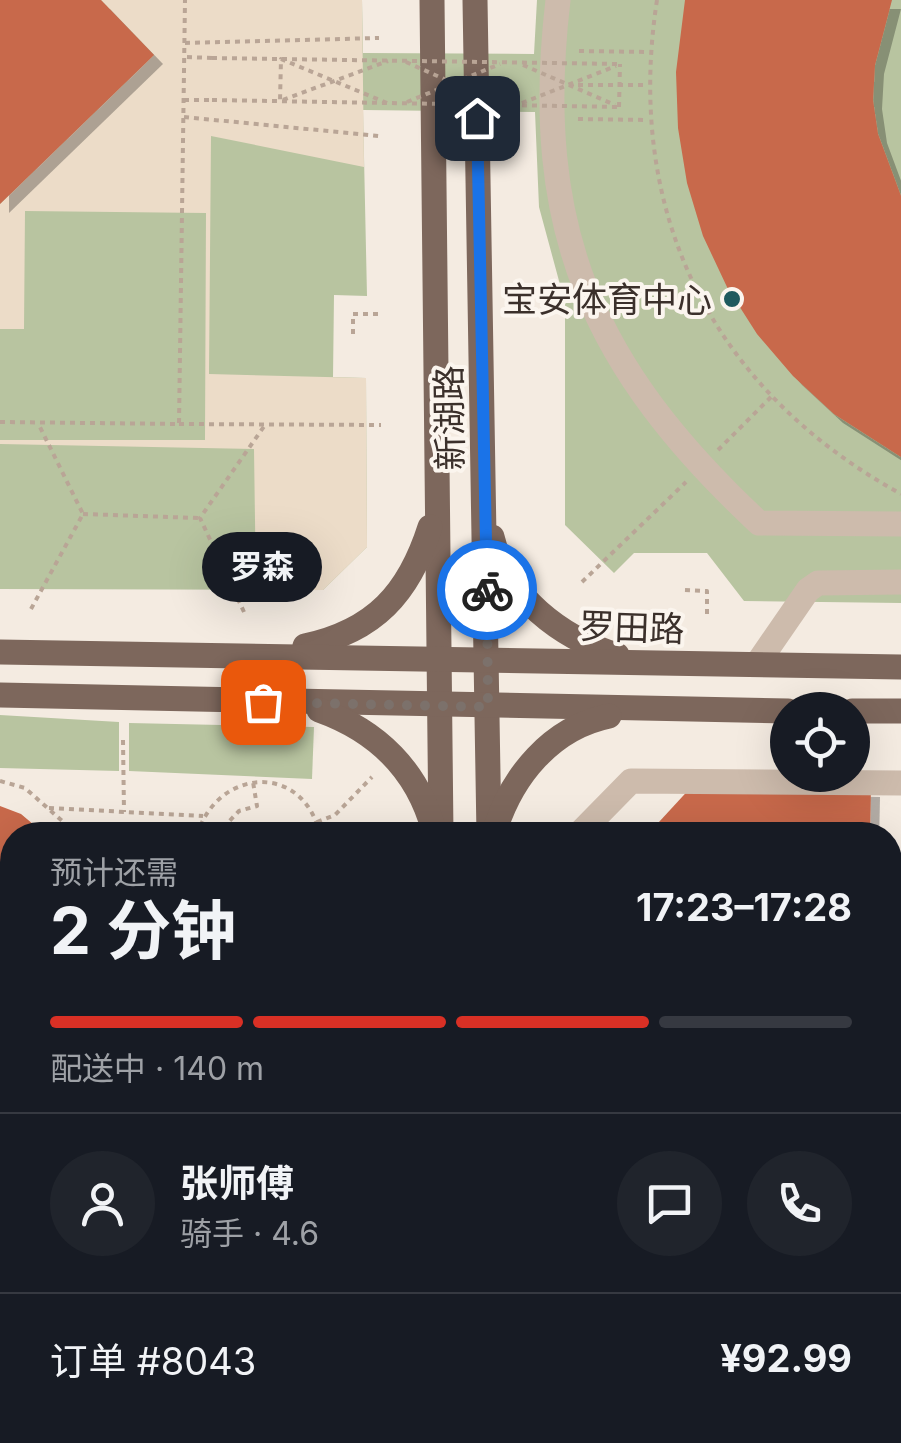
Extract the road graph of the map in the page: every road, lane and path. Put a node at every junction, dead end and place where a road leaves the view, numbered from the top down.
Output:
1 (185, 0) edge
2 (432, 0) edge
3 (475, 0) edge
4 (558, 0) edge
5 (657, 0) edge
6 (379, 38) dead end
7 (185, 43) junction
8 (552, 50) junction
9 (649, 52) junction
10 (184, 57) junction
11 (280, 59) junction
12 (388, 61) junction
13 (402, 61) junction
14 (503, 63) junction
15 (517, 63) junction
16 (620, 64) junction
17 (334, 81) junction
18 (452, 83) junction
19 (568, 85) junction
20 (620, 85) junction
21 (647, 85) junction
22 (184, 100) junction
23 (280, 101) junction
24 (387, 103) junction
25 (402, 103) junction
26 (502, 105) junction
27 (517, 105) junction
28 (620, 107) junction
29 (184, 116) junction
30 (551, 118) junction
31 (648, 120) junction
32 (378, 136) dead end
33 (380, 314) dead end
34 (353, 334) dead end
35 (771, 397) junction
36 (0, 422) edge
37 (38, 422) junction
38 (179, 424) junction
39 (265, 425) junction
40 (381, 425) dead end
41 (700, 468) junction
42 (901, 494) edge
43 (437, 503) junction
44 (486, 512) junction
45 (83, 514) junction
46 (200, 518) junction
47 (901, 524) edge
48 (582, 582) dead end
49 (901, 582) edge
50 (685, 590) dead end
51 (31, 609) dead end
52 (244, 612) dead end
53 (706, 618) dead end
54 (0, 652) edge
55 (266, 654) junction
56 (438, 657) junction
57 (487, 658) junction
58 (646, 663) junction
59 (757, 664) junction
60 (901, 667) edge
61 (0, 695) edge
62 (300, 703) junction
63 (439, 706) junction
64 (488, 707) junction
65 (640, 710) junction
66 (770, 710) edge
67 (870, 711) edge
68 (901, 711) edge
69 (124, 740) dead end
70 (372, 777) dead end
71 (0, 781) edge
72 (253, 782) junction
73 (901, 783) edge
74 (48, 808) junction
75 (124, 812) junction
76 (203, 816) junction
77 (64, 822) edge
78 (201, 822) edge
79 (227, 822) edge
80 (317, 822) joint
81 (433, 822) edge
82 (438, 822) edge
83 (492, 822) edge
84 (497, 822) edge
85 (591, 822) edge

1 - 7 path
2 - 43 main road, 新湖路
3 - 44 main road, 新湖路
4 - 8 street
5 - 9 path
6 - 7 path
7 - 10 path
8 - 9 path
8 - 30 street
9 - 21 path
10 - 11 path, bridge
10 - 22 path
11 - 12 path, bridge
11 - 17 path
11 - 23 path
12 - 13 path, bridge
12 - 17 path
13 - 14 path, bridge
13 - 18 path, bridge
14 - 15 path, bridge
14 - 18 path, bridge
15 - 16 path, bridge
15 - 19 path, bridge
16 - 19 path, bridge
16 - 20 path
17 - 23 path
17 - 24 path
18 - 25 path, bridge
18 - 26 path, bridge
19 - 20 path
19 - 27 path, bridge
19 - 28 path, bridge
20 - 21 path
20 - 28 path
21 - 31 path
22 - 23 path, bridge
22 - 29 path
23 - 24 path, bridge
24 - 25 path, bridge
25 - 26 path, bridge
26 - 27 path, bridge
27 - 28 path, bridge
29 - 32 path
29 - 38 path
30 - 31 path
30 - 41 street
31 - 35 path
33 - 34 path
35 - 41 path
35 - 42 path
36 - 37 path
37 - 38 path
37 - 45 path
38 - 39 path
39 - 40 path
39 - 46 path
41 - 47 street
41 - 48 path
43 - 55 main road
43 - 56 main road, 新湖路
44 - 57 main road, 新湖路
44 - 58 main road
45 - 46 path
45 - 51 path
46 - 52 path
49 - 59 street
50 - 53 path
54 - 55 main road, 罗田路
55 - 56 main road, 罗田路
56 - 57 main road, 罗田路
56 - 63 main road, 新湖路
57 - 58 main road, 罗田路
57 - 64 main road, 新湖路
58 - 59 main road, 罗田路
59 - 60 main road, 罗田路
61 - 62 main road
62 - 63 main road
62 - 81 main road
63 - 64 main road
63 - 82 main road, 新湖路
64 - 65 main road
64 - 83 main road, 新湖路
65 - 66 main road
65 - 84 main road
67 - 68 main road
69 - 75 path
70 - 80 path
71 - 74 path
72 - 76 path
72 - 79 path
72 - 80 path
73 - 85 street
74 - 75 path
74 - 77 path
75 - 76 path
76 - 78 path

